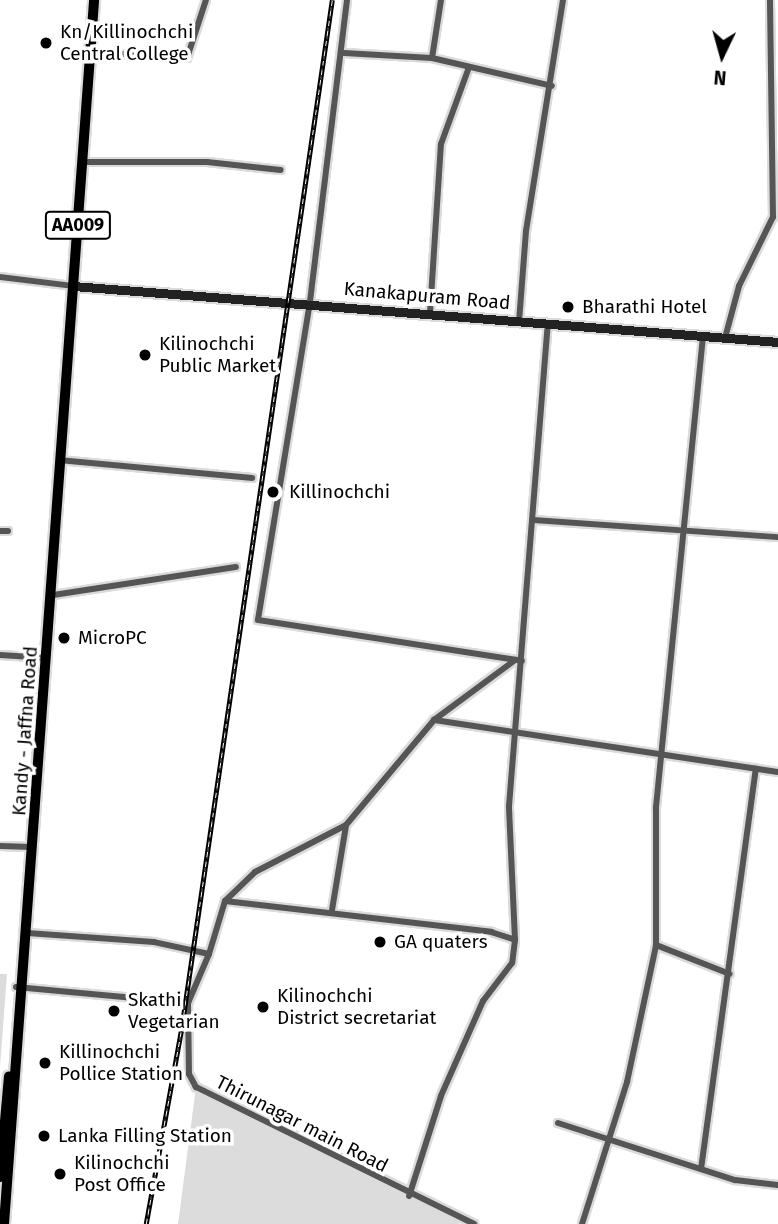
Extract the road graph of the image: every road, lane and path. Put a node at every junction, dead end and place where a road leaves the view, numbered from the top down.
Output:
1 (94, 0) edge
2 (206, 0) edge
3 (347, 0) edge
4 (441, 0) edge
5 (563, 0) edge
6 (769, 0) edge
7 (90, 52) junction
8 (344, 53) junction
9 (432, 58) junction
10 (470, 67) junction
11 (552, 86) junction
12 (770, 101) junction
13 (778, 101) edge
14 (82, 162) junction
15 (281, 170) dead end
16 (0, 277) edge
17 (74, 286) junction
18 (310, 302) junction
19 (430, 313) junction
20 (519, 322) junction
21 (548, 324) junction
22 (704, 337) junction
23 (725, 338) junction
24 (778, 342) edge
25 (60, 457) junction
26 (252, 478) dead end
27 (533, 520) junction
28 (687, 531) junction
29 (778, 537) edge
30 (236, 566) dead end
31 (54, 595) junction
32 (0, 655) edge
33 (45, 658) junction
34 (518, 660) junction
35 (434, 720) junction
36 (516, 731) junction
37 (662, 755) junction
38 (757, 769) junction
39 (778, 772) edge
40 (346, 825) junction
41 (0, 846) edge
42 (31, 847) junction
43 (225, 901) junction
44 (332, 910) junction
45 (27, 933) junction
46 (515, 940) junction
47 (656, 945) junction
48 (209, 954) junction
49 (730, 974) junction
50 (19, 987) junction
51 (188, 1003) junction
52 (558, 1123) dead end
53 (1, 1137) edge
54 (610, 1140) junction
55 (701, 1169) junction
56 (0, 1177) edge
57 (778, 1185) edge
58 (410, 1196) junction
59 (459, 1220) edge
60 (4, 1224) edge
61 (474, 1224) edge
62 (582, 1224) edge

1 - 7 highway, Kandy - Jaffna Road / AA009
2 - 7 street
3 - 8 street
4 - 9 street
5 - 11 street
6 - 12 street
7 - 14 highway, Kandy - Jaffna Road / AA009
8 - 9 street
8 - 18 street
9 - 10 street
10 - 11 street
10 - 19 street
11 - 20 street
12 - 13 street
12 - 23 street
14 - 15 street
14 - 17 highway, Kandy - Jaffna Road / AA009
16 - 17 street
17 - 18 street, Kanakapuram Road
17 - 25 highway, Kandy - Jaffna Road / AA009
18 - 19 street, Kanakapuram Road
18 - 34 street
19 - 20 street, Kanakapuram Road
20 - 21 street, Kanakapuram Road
21 - 22 street, Kanakapuram Road
21 - 27 street
22 - 23 street, Kanakapuram Road
22 - 28 street
23 - 24 street, Kanakapuram Road
25 - 26 street
25 - 31 highway, Kandy - Jaffna Road / AA009
25 - 33 highway, Kandy - Jaffna Road / AA009
27 - 28 street
27 - 34 street
28 - 29 street
28 - 37 street
30 - 31 street
31 - 33 highway, Kandy - Jaffna Road / AA009
32 - 33 street
33 - 42 highway, Kandy - Jaffna Road / AA009
34 - 35 street
34 - 36 street
35 - 36 street
35 - 40 street
36 - 37 street
36 - 46 street
37 - 38 street
37 - 47 street
38 - 39 street
38 - 49 street
40 - 43 street
40 - 44 street
41 - 42 street
42 - 45 highway, Kandy - Jaffna Road / AA009
42 - 50 highway, Kandy - Jaffna Road / AA009
43 - 44 street
43 - 48 street
44 - 46 street
45 - 48 street
45 - 50 highway, Kandy - Jaffna Road / AA009
46 - 58 street
47 - 49 street
47 - 54 street
48 - 51 street
49 - 55 street
50 - 51 street
50 - 53 highway, Kandy - Jaffna Road / AA009
50 - 60 highway, Kandy - Jaffna Road / AA009
51 - 58 street, Thirunagar main Road
52 - 54 street
53 - 56 highway, Kandy - Jaffna Road / AA009
54 - 55 street
54 - 62 street
55 - 57 street
58 - 59 street, Thirunagar main Road
59 - 61 street, Thirunagar main Road

